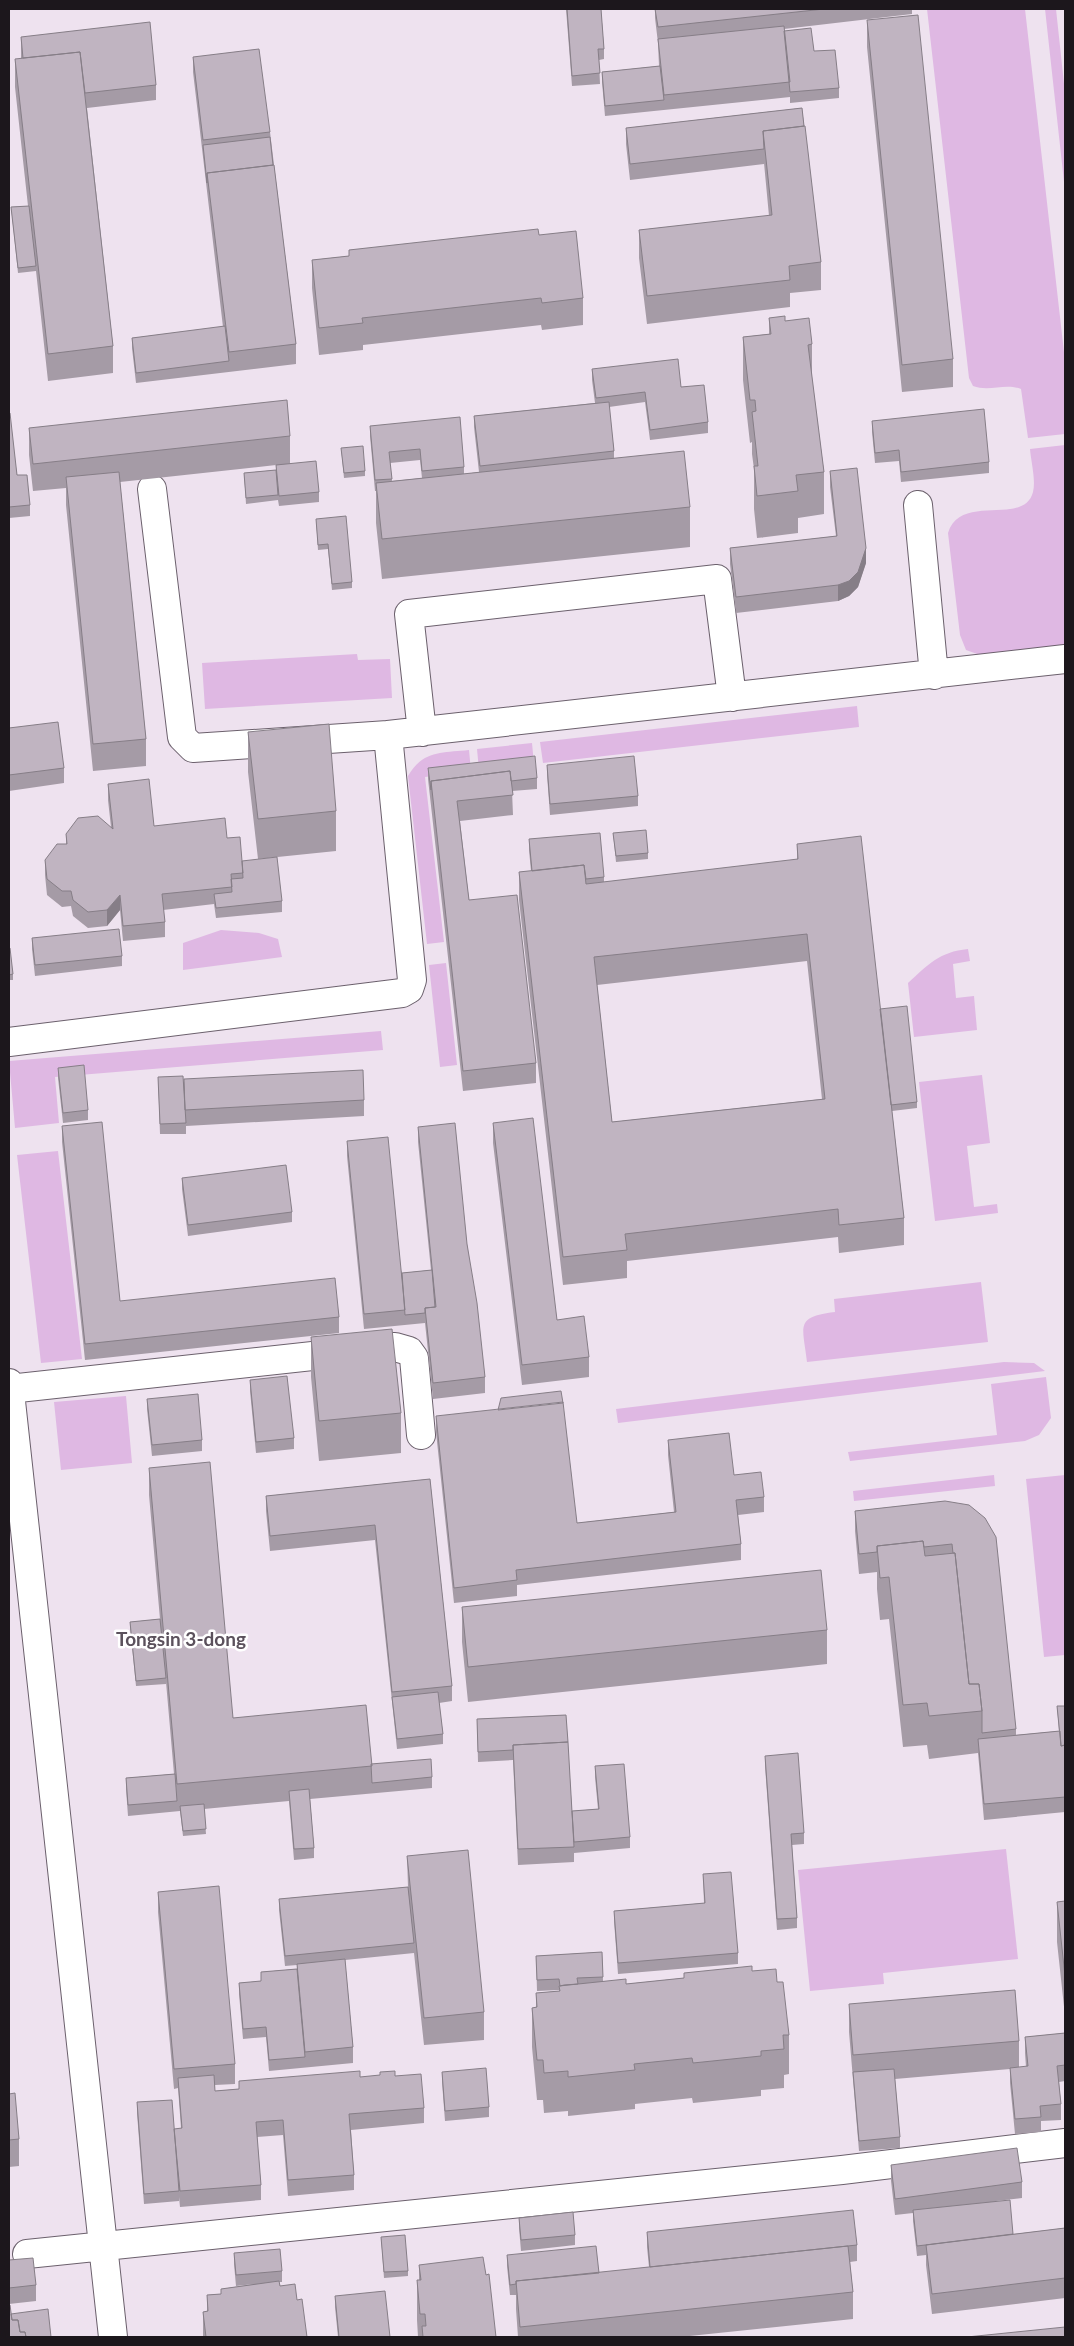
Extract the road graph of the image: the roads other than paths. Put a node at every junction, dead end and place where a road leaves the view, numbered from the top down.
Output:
1 (152, 489) dead end
2 (918, 505) dead end
3 (1065, 659) edge
4 (934, 675) junction
5 (732, 697) junction
6 (422, 732) junction
7 (388, 735) junction
8 (9, 1042) edge
9 (10, 1395) edge
10 (421, 1435) dead end
11 (1065, 2144) edge
12 (103, 2245) junction
13 (27, 2254) dead end
14 (113, 2337) edge

1 - 7 street
2 - 4 street
3 - 4 street
4 - 5 street
5 - 6 street
5 - 6 street
6 - 7 street
7 - 8 street
9 - 10 street
9 - 12 street
11 - 12 street
12 - 13 street
12 - 14 street

